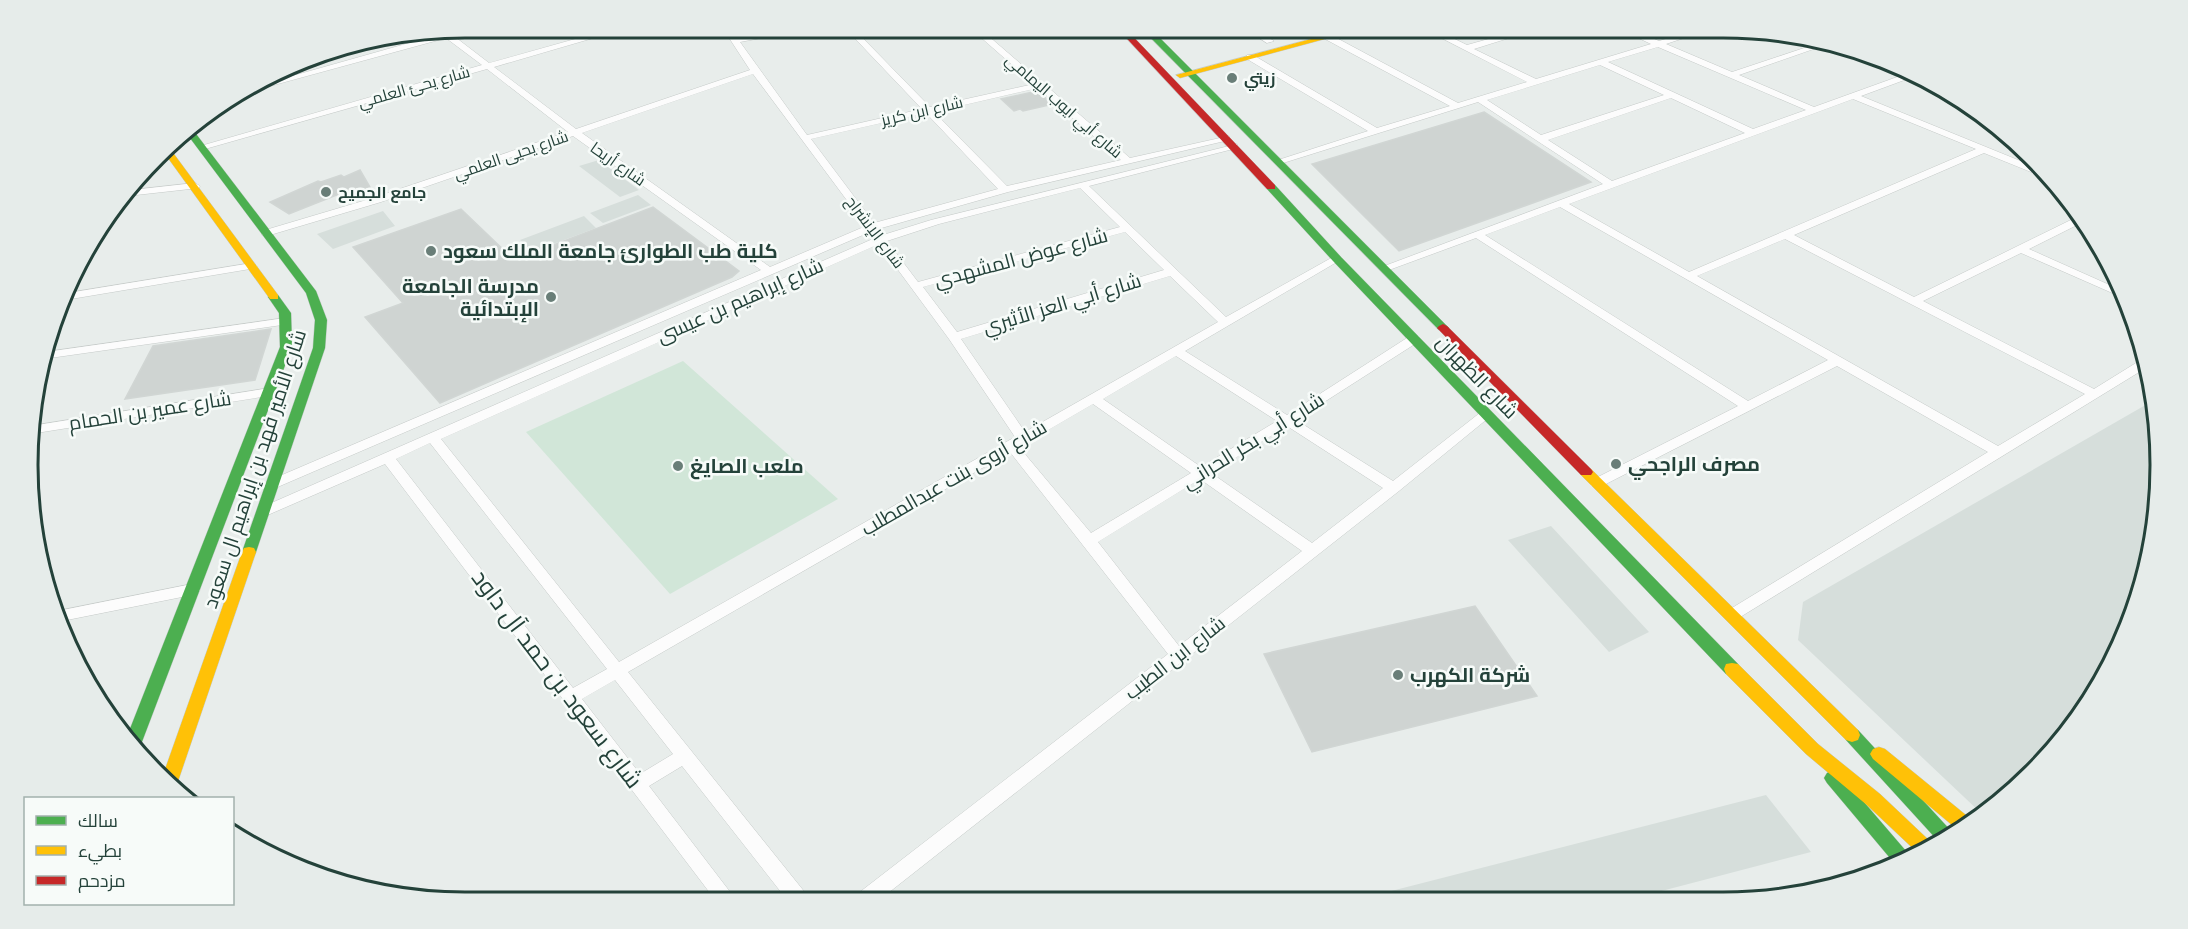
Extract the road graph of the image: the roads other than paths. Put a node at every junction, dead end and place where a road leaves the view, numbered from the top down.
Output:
1 (451, 38) edge
2 (579, 38) edge
3 (746, 38) edge
4 (858, 38) edge
5 (986, 38) edge
6 (1131, 38) edge
7 (1156, 38) edge
8 (1265, 38) edge
9 (1289, 38) edge
10 (1308, 38) edge
11 (1337, 38) edge
12 (1447, 38) edge
13 (1502, 38) edge
14 (1645, 38) edge
15 (1678, 38) edge
16 (421, 40) edge
17 (734, 40) joint
18 (1270, 41) junction
19 (1659, 44) junction
20 (1814, 47) edge
21 (1467, 48) junction
22 (1250, 57) junction
23 (1601, 62) junction
24 (490, 66) junction
25 (1187, 68) junction
26 (755, 72) junction
27 (1165, 74) junction
28 (1731, 75) junction
29 (1903, 78) edge
30 (1535, 82) junction
31 (274, 83) edge
32 (1040, 85) junction
33 (1672, 95) junction
34 (1854, 96) junction
35 (1479, 99) junction
36 (1457, 106) junction
37 (926, 110) junction
38 (1814, 110) junction
39 (1375, 131) junction
40 (575, 133) junction
41 (1753, 133) junction
42 (193, 135) edge
43 (805, 138) junction
44 (1540, 139) junction
45 (1230, 142) junction
46 (202, 147) junction
47 (1985, 149) junction
48 (171, 155) edge
49 (1128, 161) junction
50 (1280, 161) junction
51 (2030, 168) edge
52 (1611, 185) junction
53 (195, 186) junction
54 (1083, 186) junction
55 (1005, 190) junction
56 (136, 192) edge
57 (1560, 203) junction
58 (2075, 222) edge
59 (872, 227) junction
60 (1126, 229) junction
61 (266, 233) junction
62 (1476, 234) junction
63 (1784, 234) junction
64 (882, 239) junction
65 (2021, 249) junction
66 (1337, 259) junction
67 (252, 266) junction
68 (1385, 268) junction
69 (769, 271) junction
70 (1170, 272) junction
71 (1689, 276) junction
72 (915, 286) junction
73 (2113, 291) edge
74 (72, 296) edge
75 (1914, 301) junction
76 (285, 321) junction
77 (1225, 323) junction
78 (954, 337) junction
79 (1414, 339) junction
80 (1176, 351) junction
81 (52, 355) edge
82 (1838, 360) junction
83 (2139, 367) edge
84 (270, 392) junction
85 (2094, 394) junction
86 (1093, 398) junction
87 (1748, 406) junction
88 (1486, 415) junction
89 (1286, 422) junction
90 (39, 429) edge
91 (432, 437) junction
92 (1017, 442) junction
93 (1998, 452) junction
94 (387, 457) junction
95 (1202, 473) junction
96 (1597, 483) junction
97 (273, 484) junction
98 (1394, 488) junction
99 (265, 511) junction
100 (1089, 541) junction
101 (1313, 551) junction
102 (192, 590) junction
103 (65, 615) edge
104 (1732, 615) junction
105 (1178, 656) junction
106 (618, 670) junction
107 (571, 697) junction
108 (1848, 731) junction
109 (135, 736) edge
110 (1812, 749) junction
111 (684, 755) junction
112 (172, 775) edge
113 (638, 784) junction
114 (1960, 821) edge
115 (1941, 832) edge
116 (1920, 843) edge
117 (1898, 854) edge
118 (720, 892) edge
119 (793, 892) edge
120 (875, 892) edge

1 - 24 street, شارع أريحا
2 - 24 street, شارع يحئ العلمي
3 - 17 street
4 - 37 street
5 - 32 street, شارع أبي ايوب اليمامي
6 - 27 main road, شارع الظهران
7 - 25 main road, شارع الظهران
8 - 18 street
9 - 18 main road
10 - 22 main road
11 - 36 street
12 - 21 street
13 - 21 street
14 - 19 street
15 - 19 street
16 - 31 street
17 - 26 street, شارع الإنشراح
18 - 25 main road
19 - 23 street
19 - 28 street
20 - 28 street
21 - 30 street
22 - 25 main road
22 - 39 street
23 - 30 street
23 - 33 street
24 - 40 street, شارع أريحا
24 - 46 street, شارع يحئ العلمي
25 - 27 main road
25 - 50 main road, شارع الظهران
26 - 40 street, شارع يحيى العلمي
26 - 43 street, شارع الإنشراح
27 - 45 main road, شارع الظهران
28 - 38 street
29 - 34 street
30 - 35 street
32 - 37 street, شارع ابن كريز
32 - 49 street, شارع أبي ايوب اليمامي
33 - 41 street
33 - 44 street
34 - 38 street
34 - 47 street
35 - 36 street
35 - 44 street
36 - 39 street
37 - 43 street, شارع ابن كريز
37 - 55 street
38 - 41 street
39 - 50 street
40 - 61 street, شارع يحيى العلمي
40 - 69 street, شارع أريحا
41 - 52 street
42 - 46 main road, شارع الأمير فهد بن إبراهيم ال سعود
43 - 59 street, شارع الإنشراح
44 - 52 street
45 - 49 street
45 - 54 street, شارع إبراهيم بن عيسى
45 - 66 main road, شارع الظهران
46 - 61 main road, شارع الأمير فهد بن إبراهيم ال سعود
47 - 51 street
47 - 63 street
48 - 53 main road, شارع الأمير فهد بن إبراهيم ال سعود
49 - 55 street
50 - 68 main road, شارع الظهران
52 - 57 street
53 - 56 street
53 - 67 main road, شارع الأمير فهد بن إبراهيم ال سعود
54 - 60 street
54 - 64 street, شارع إبراهيم بن عيسى
55 - 59 street
57 - 62 street
57 - 71 street
58 - 65 street
59 - 64 street, شارع الإنشراح
59 - 69 street
60 - 70 street
60 - 72 street, شارع عوض المشهدي
61 - 97 main road, شارع الأمير فهد بن إبراهيم ال سعود
62 - 68 street
62 - 87 street
63 - 71 street
63 - 75 street
64 - 72 street, شارع الإنشراح
64 - 91 street, شارع إبراهيم بن عيسى
65 - 73 street
65 - 75 street
66 - 77 street, شارع أروى بنت عبدالمطلب
66 - 79 main road, شارع الظهران
67 - 74 street
67 - 76 main road, شارع الأمير فهد بن إبراهيم ال سعود
68 - 96 main road, شارع الظهران
69 - 97 street
70 - 77 street
70 - 78 street, شارع أبي العز الأثيري
71 - 82 street
72 - 78 street, شارع الإنشراح
75 - 85 street
76 - 81 street
76 - 84 main road, شارع الأمير فهد بن إبراهيم ال سعود
77 - 80 street, شارع أروى بنت عبدالمطلب
78 - 92 street, شارع الإنشراح
79 - 88 main road, شارع الظهران
79 - 89 street, شارع أبي بكر الحراني
80 - 86 street, شارع أروى بنت عبدالمطلب
80 - 89 street
82 - 87 street
82 - 93 street
83 - 85 street
84 - 90 street, شارع عمير بن الحمام
84 - 102 main road, شارع الأمير فهد بن إبراهيم ال سعود
85 - 93 street
86 - 92 street, شارع أروى بنت عبدالمطلب
86 - 95 street
87 - 96 street
88 - 98 street, شارع ابن الطيب
88 - 110 main road, شارع الظهران
89 - 95 street, شارع أبي بكر الحراني
89 - 98 street
91 - 94 street, شارع إبراهيم بن عيسى
91 - 106 street
92 - 100 street, شارع الإنشراح
92 - 106 street, شارع أروى بنت عبدالمطلب
93 - 104 street
94 - 99 street, شارع إبراهيم بن عيسى
94 - 107 street, شارع سعود بن حمد آل داود
95 - 100 street, شارع أبي بكر الحراني
95 - 101 street
96 - 104 main road, شارع الظهران
97 - 99 main road, شارع الأمير فهد بن إبراهيم ال سعود
98 - 101 street, شارع ابن الطيب
99 - 112 main road, شارع الأمير فهد بن إبراهيم ال سعود
100 - 105 street, شارع الإنشراح
101 - 105 street, شارع ابن الطيب
102 - 103 street
102 - 109 main road, شارع الأمير فهد بن إبراهيم ال سعود
104 - 108 main road, شارع الظهران
105 - 120 street, شارع ابن الطيب
106 - 107 street, شارع أروى بنت عبدالمطلب
106 - 111 street
107 - 113 street, شارع سعود بن حمد آل داود
108 - 114 main road
108 - 115 main road
110 - 116 main road
110 - 117 main road
111 - 113 street
111 - 119 street
113 - 118 street, شارع سعود بن حمد آل داود

